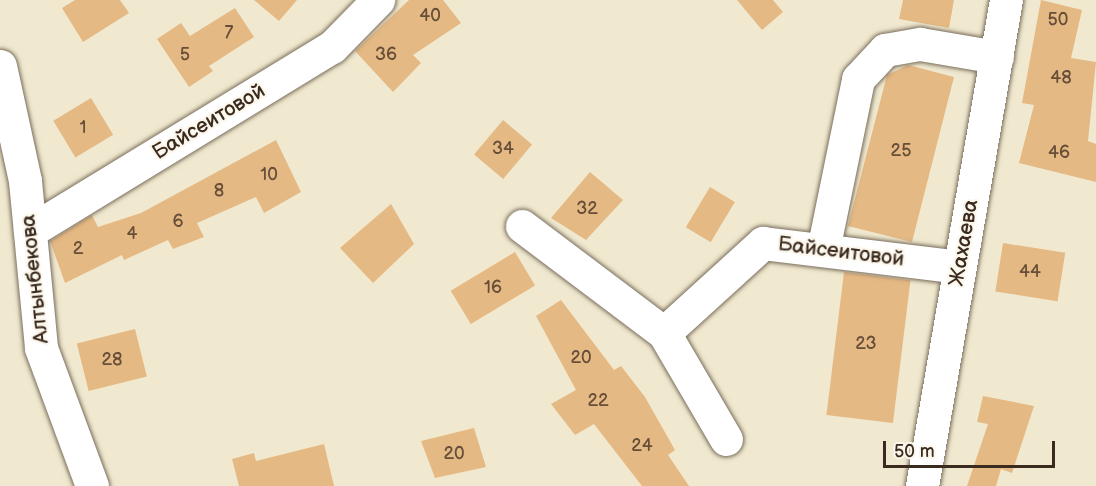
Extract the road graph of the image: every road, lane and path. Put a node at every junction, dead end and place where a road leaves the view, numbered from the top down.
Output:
1 (378, 0) edge
2 (1006, 0) edge
3 (996, 57) junction
4 (0, 66) edge
5 (522, 226) dead end
6 (30, 231) junction
7 (823, 250) junction
8 (960, 267) junction
9 (664, 333) junction
10 (726, 439) dead end
11 (92, 486) edge
12 (922, 486) edge

1 - 6 street, Байсеитовой
2 - 3 street, Жахаева
3 - 7 street
3 - 8 street, Жахаева
4 - 6 street, Алтынбекова
5 - 9 street
6 - 11 street, Алтынбекова
7 - 8 street, Байсеитовой
7 - 9 street, Байсеитовой
8 - 12 street, Жахаева
9 - 10 street

